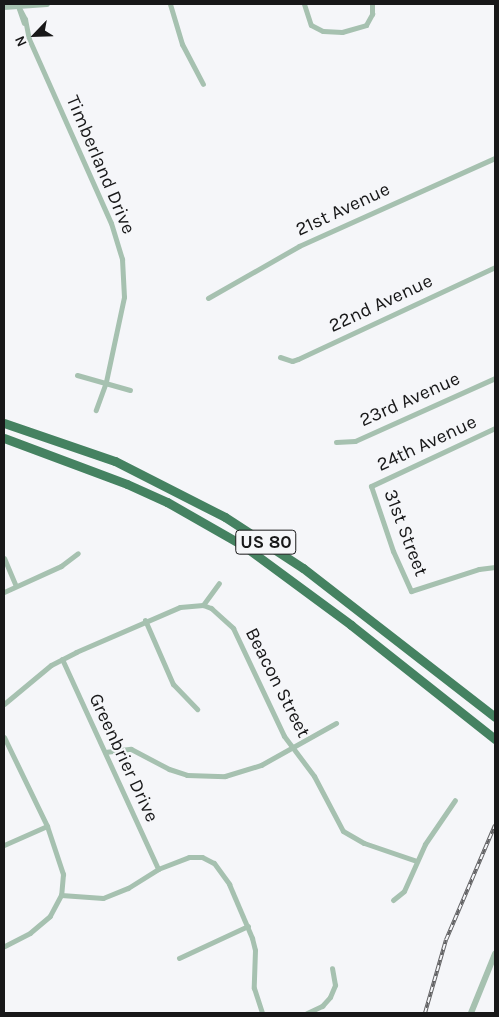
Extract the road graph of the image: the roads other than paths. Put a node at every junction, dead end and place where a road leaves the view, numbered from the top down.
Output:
1 (47, 4) edge
2 (170, 4) edge
3 (304, 4) edge
4 (372, 4) edge
5 (4, 6) edge
6 (18, 6) junction
7 (203, 84) dead end
8 (495, 158) edge
9 (495, 267) edge
10 (208, 298) dead end
11 (280, 357) dead end
12 (77, 375) dead end
13 (495, 378) edge
14 (106, 382) junction
15 (130, 390) dead end
16 (96, 410) dead end
17 (4, 423) edge
18 (495, 428) edge
19 (4, 438) edge
20 (336, 442) dead end
21 (371, 486) joint
22 (78, 553) dead end
23 (4, 558) edge
24 (495, 567) edge
25 (219, 583) dead end
26 (16, 586) junction
27 (4, 592) edge
28 (203, 605) junction
29 (145, 620) junction
30 (62, 659) junction
31 (4, 704) edge
32 (197, 709) dead end
33 (495, 718) edge
34 (336, 723) dead end
35 (4, 737) edge
36 (495, 740) edge
37 (292, 749) junction
38 (105, 752) junction
39 (455, 800) dead end
40 (47, 826) junction
41 (4, 846) edge
42 (417, 861) junction
43 (158, 869) junction
44 (61, 895) junction
45 (393, 900) dead end
46 (248, 926) junction
47 (4, 946) edge
48 (495, 954) edge
49 (180, 958) dead end
50 (332, 968) dead end
51 (262, 1013) edge
52 (307, 1013) edge
53 (471, 1013) edge

1 - 6 street
2 - 7 street
3 - 4 street
5 - 6 street
6 - 14 street, Timberland Drive
8 - 10 street, 21st Avenue
9 - 11 street, 22nd Avenue
12 - 14 street
13 - 20 street, 23rd Avenue
14 - 15 street
14 - 16 street, Timberland Drive
17 - 33 highway, US 80
18 - 21 street, 24th Avenue
19 - 36 highway, US 80
21 - 24 street, 31st Street
22 - 26 street
23 - 26 street
25 - 28 street
26 - 27 street
28 - 29 street
28 - 37 street, Beacon Street
29 - 30 street
29 - 32 street
30 - 31 street
30 - 38 street, Greenbrier Drive
34 - 37 street
35 - 40 street
37 - 38 street
37 - 42 street, Beacon Street
38 - 43 street, Greenbrier Drive
39 - 42 street
40 - 41 street
40 - 44 street
42 - 45 street
43 - 44 street
43 - 46 street
44 - 47 street
46 - 49 street
46 - 51 street
48 - 53 street
50 - 52 street

